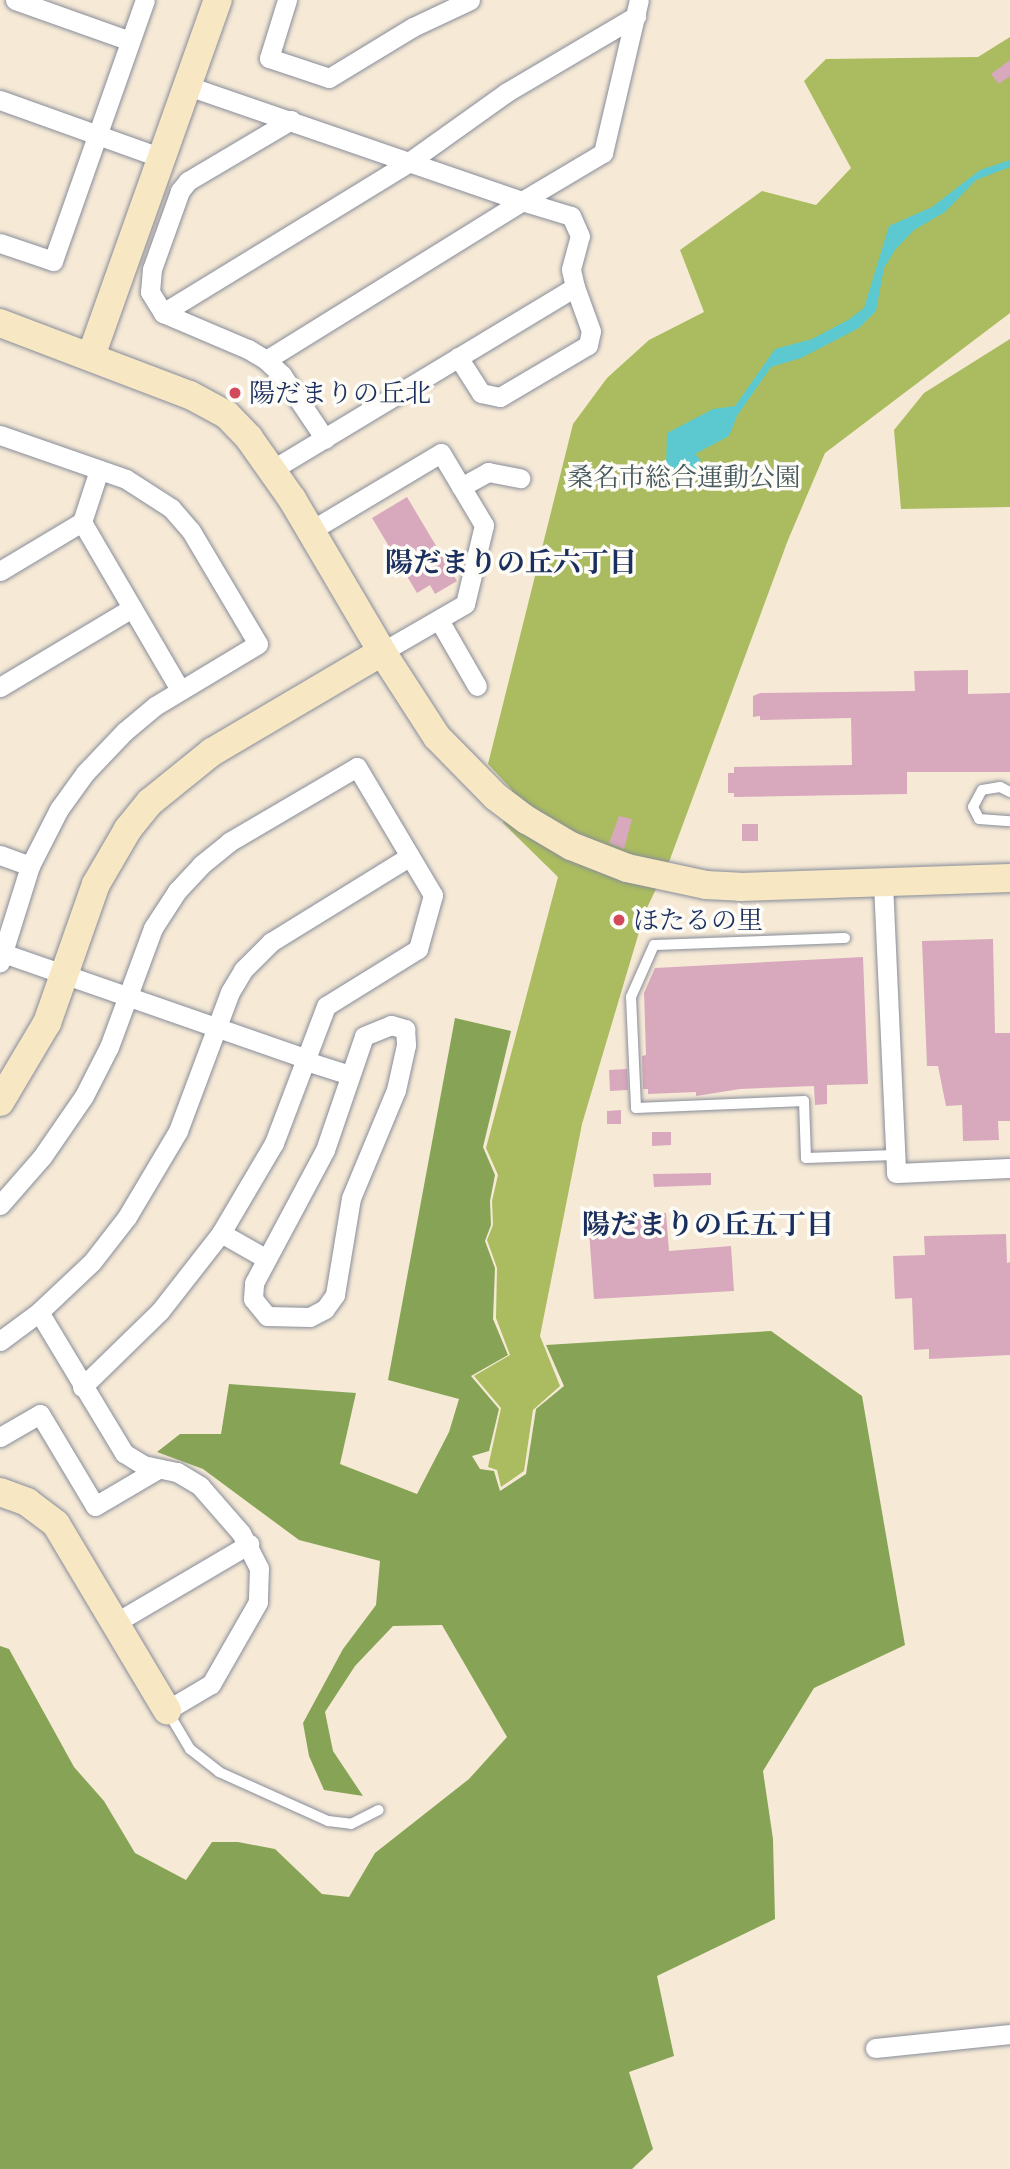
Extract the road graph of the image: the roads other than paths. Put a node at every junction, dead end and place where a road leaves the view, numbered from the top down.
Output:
1 (15, 0) edge
2 (145, 0) edge
3 (218, 0) edge
4 (287, 0) edge
5 (470, 0) edge
6 (638, 8) edge
7 (130, 41) junction
8 (188, 86) junction
9 (0, 100) edge
10 (291, 120) junction
11 (97, 134) junction
12 (162, 158) junction
13 (409, 162) junction
14 (522, 201) junction
15 (0, 243) edge
16 (575, 287) junction
17 (163, 313) junction
18 (0, 323) edge
19 (91, 356) junction
20 (458, 357) junction
21 (266, 360) junction
22 (0, 435) edge
23 (325, 439) junction
24 (99, 470) junction
25 (270, 471) junction
26 (520, 478) dead end
27 (461, 487) junction
28 (82, 522) junction
29 (310, 531) junction
30 (0, 570) edge
31 (132, 608) junction
32 (439, 620) junction
33 (382, 652) junction
34 (477, 686) dead end
35 (0, 687) edge
36 (180, 690) junction
37 (1010, 792) edge
38 (1010, 821) edge
39 (0, 855) edge
40 (410, 856) junction
41 (30, 866) junction
42 (1010, 878) edge
43 (883, 883) junction
44 (845, 938) dead end
45 (1, 956) edge
46 (66, 975) junction
47 (128, 999) junction
48 (218, 1029) junction
49 (307, 1060) junction
50 (349, 1075) junction
51 (0, 1102) edge
52 (895, 1155) junction
53 (1010, 1167) edge
54 (0, 1205) edge
55 (221, 1233) junction
56 (265, 1258) junction
57 (39, 1312) junction
58 (0, 1342) edge
59 (82, 1387) junction
60 (0, 1437) edge
61 (158, 1469) junction
62 (0, 1492) edge
63 (249, 1544) junction
64 (116, 1623) junction
65 (167, 1710) junction
66 (379, 1810) dead end
67 (1010, 2034) edge
68 (875, 2048) dead end

1 - 7 street
2 - 7 street
3 - 8 street
4 - 5 street
6 - 13 street
6 - 14 street
7 - 11 street
8 - 10 street
8 - 12 street
9 - 11 street
10 - 13 street
10 - 17 street
11 - 12 street
11 - 15 street
12 - 19 street
13 - 14 street
13 - 17 street
14 - 16 street
14 - 21 street
16 - 20 street
16 - 20 street
17 - 21 street
18 - 19 street
19 - 25 street
20 - 23 street
21 - 23 street
22 - 24 street
23 - 25 street
24 - 28 street
24 - 36 street
25 - 29 street
26 - 27 street
27 - 29 street
27 - 32 street
28 - 30 street
28 - 31 street
29 - 33 street
31 - 35 street
31 - 36 street
32 - 33 street
32 - 34 street
33 - 43 street
33 - 46 street
36 - 41 street
37 - 38 lane
39 - 41 street
40 - 47 street
40 - 48 street
40 - 49 street
41 - 45 street
42 - 43 street
43 - 52 street
44 - 52 lane
45 - 46 street
46 - 47 street
46 - 51 street
47 - 48 street
47 - 54 street
48 - 49 street
48 - 57 street
49 - 50 street
49 - 55 street
50 - 56 street
50 - 56 street
52 - 53 street
55 - 56 street
55 - 59 street
57 - 58 street
57 - 59 street
59 - 61 street
60 - 61 street
61 - 63 street
62 - 64 street
63 - 64 street
63 - 65 street
64 - 65 street
65 - 66 lane
67 - 68 street

